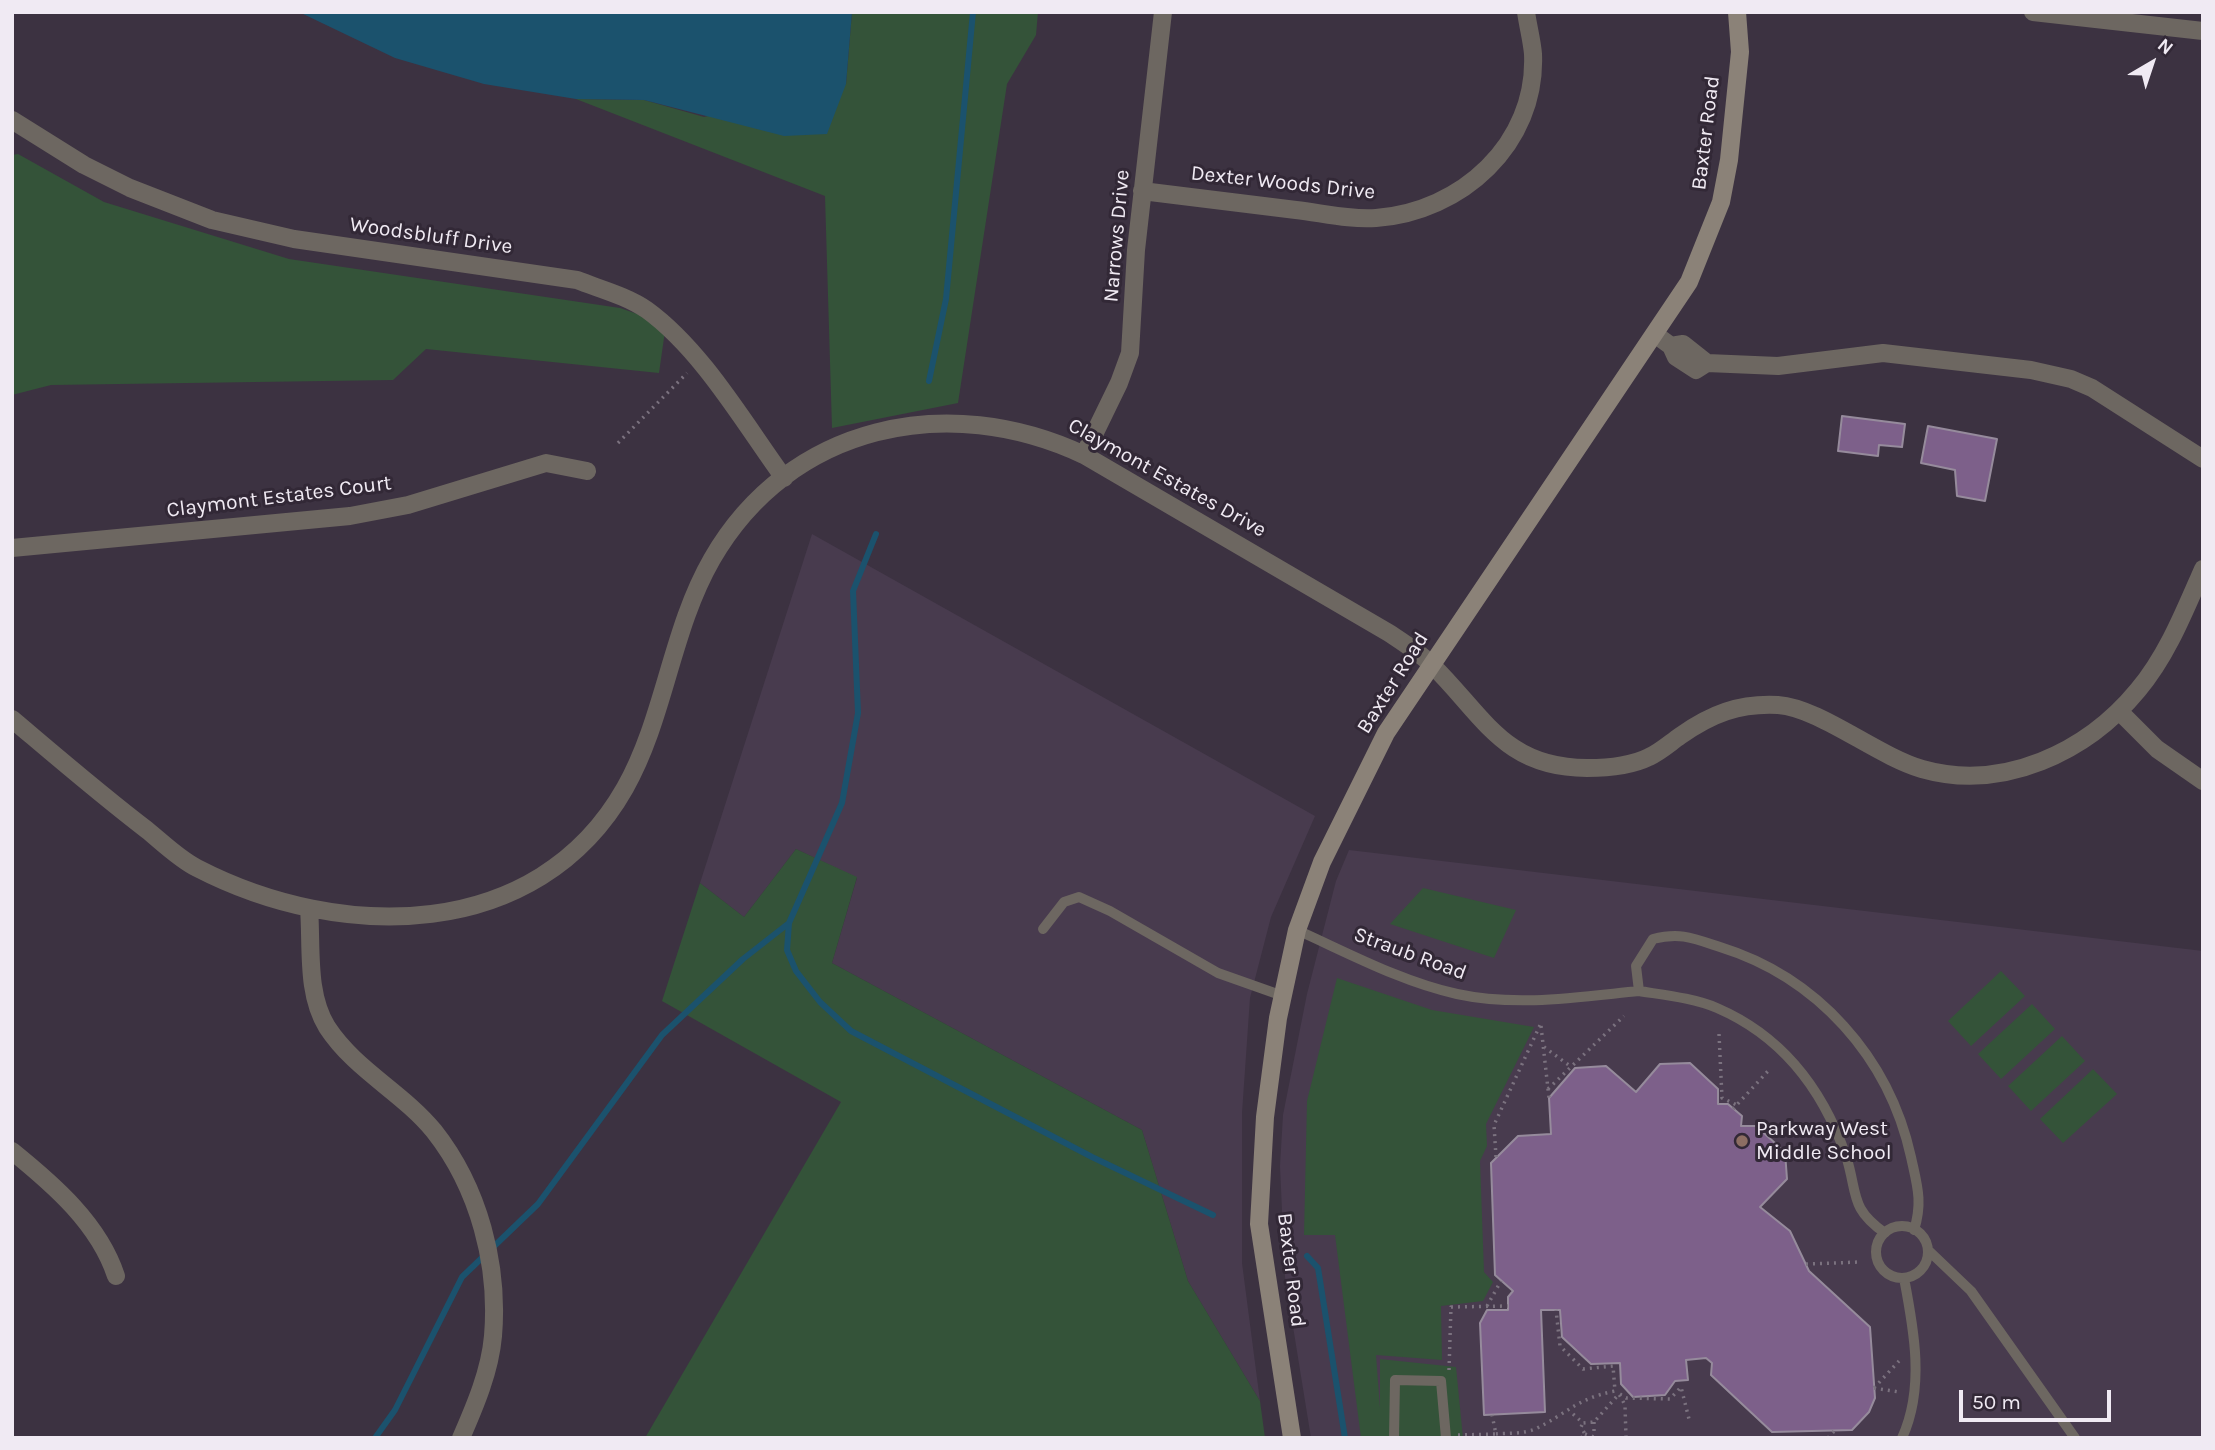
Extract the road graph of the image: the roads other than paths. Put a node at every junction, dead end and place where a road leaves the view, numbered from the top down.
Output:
1 (1163, 12) edge
2 (1526, 12) edge
3 (1737, 12) edge
4 (2033, 12) edge
5 (2203, 31) edge
6 (12, 120) edge
7 (1143, 191) junction
8 (1656, 335) junction
9 (1084, 455) junction
10 (2203, 459) edge
11 (587, 471) dead end
12 (784, 478) junction
13 (12, 548) edge
14 (2203, 569) edge
15 (1431, 664) junction
16 (2119, 711) junction
17 (12, 719) edge
18 (2203, 781) edge
19 (309, 908) junction
20 (1043, 929) dead end
21 (1297, 930) junction
22 (1639, 990) junction
23 (1283, 996) junction
24 (12, 1151) edge
25 (1914, 1230) junction
26 (1885, 1233) junction
27 (1928, 1250) junction
28 (116, 1276) dead end
29 (1904, 1278) junction
30 (1446, 1437) edge
31 (461, 1438) edge
32 (1292, 1438) edge
33 (1394, 1438) edge
34 (1902, 1438) edge
35 (2075, 1438) edge

1 - 7 street, Narrows Drive
2 - 7 street, Dexter Woods Drive
3 - 8 main road, Baxter Road
4 - 5 street
6 - 12 street, Woodsbluff Drive
7 - 9 street, Narrows Drive
8 - 10 street
8 - 15 main road, Baxter Road
9 - 12 street, Claymont Estates Drive
9 - 15 street, Claymont Estates Drive
11 - 13 street, Claymont Estates Court
12 - 19 street, Claymont Estates Drive
14 - 16 street, Claymont Estates Drive
15 - 16 street, Claymont Estates Drive
15 - 21 main road, Baxter Road
16 - 18 street
17 - 19 street, Claymont Estates Drive
19 - 31 street
20 - 23 lane
21 - 22 lane, Straub Road
21 - 23 main road, Baxter Road
22 - 25 lane
22 - 26 lane, Straub Road
23 - 32 main road, Baxter Road
24 - 28 street
25 - 26 lane
25 - 27 lane
26 - 29 lane
27 - 29 lane
27 - 35 lane
29 - 34 lane
30 - 33 lane

